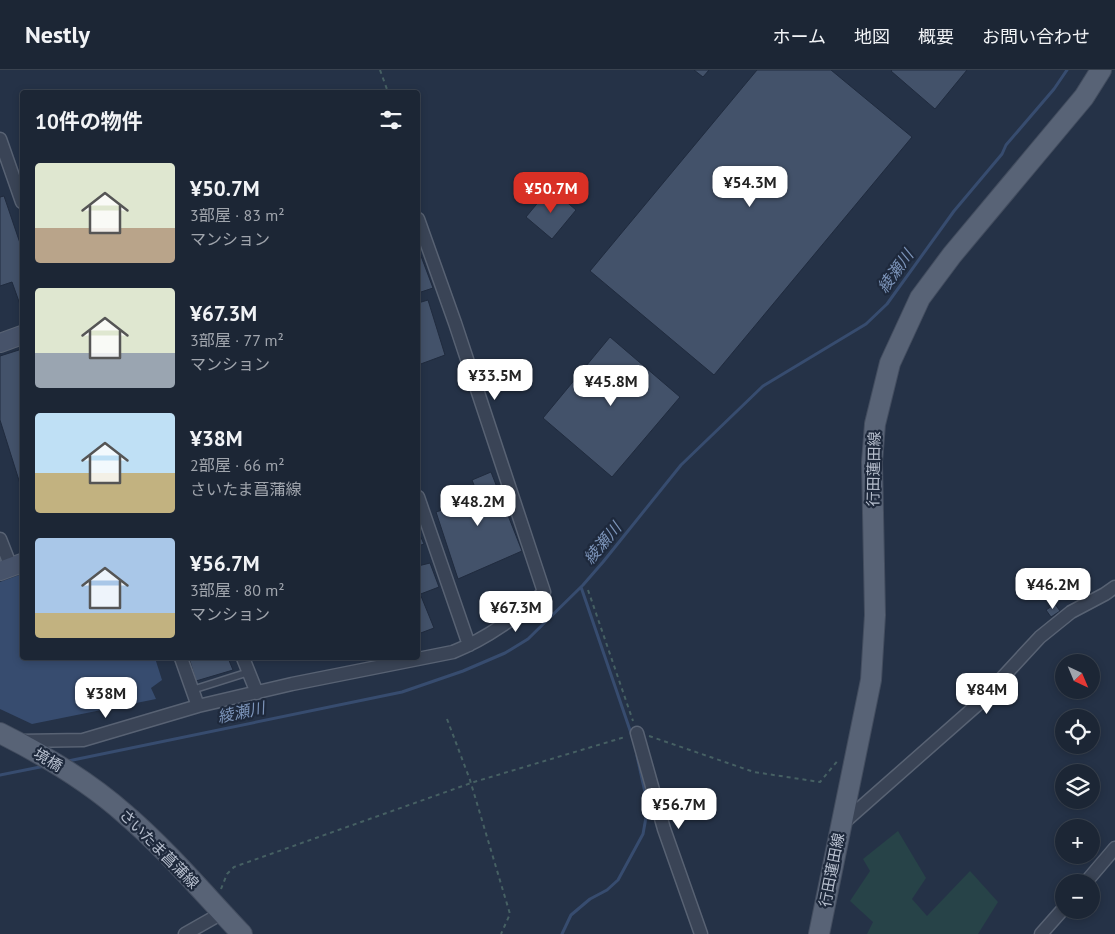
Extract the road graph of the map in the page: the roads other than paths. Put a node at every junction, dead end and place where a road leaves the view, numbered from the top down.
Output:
1 (1101, 70) edge
2 (0, 139) edge
3 (20, 191) edge
4 (420, 225) edge
5 (20, 336) edge
6 (0, 343) edge
7 (420, 503) edge
8 (0, 538) edge
9 (11, 567) edge
10 (1115, 587) edge
11 (470, 645) junction
12 (420, 659) edge
13 (182, 660) edge
14 (244, 660) edge
15 (415, 660) edge
16 (249, 672) junction
17 (192, 690) junction
18 (257, 693) junction
19 (198, 706) junction
20 (637, 733) road end
21 (15, 741) edge
22 (69, 772) joint
23 (842, 824) junction
24 (1115, 848) edge
25 (1093, 874) edge
26 (219, 909) junction
27 (1055, 919) edge
28 (185, 934) edge
29 (242, 934) edge
30 (701, 934) edge
31 (819, 934) edge
32 (1042, 934) edge

1 - 23 main road, 行田蓮田線
2 - 3 street
4 - 11 street
5 - 6 street
7 - 11 street
8 - 9 street
10 - 23 street
11 - 12 street
13 - 17 street
14 - 16 street
15 - 18 street
16 - 17 lane
16 - 18 street
17 - 19 street
18 - 19 street
19 - 21 street
20 - 30 street
21 - 22 main road, 境橋
22 - 26 main road, さいたま菖蒲線
23 - 31 main road, 行田蓮田線
24 - 25 street
26 - 28 street
26 - 29 main road, さいたま菖蒲線
27 - 32 street

